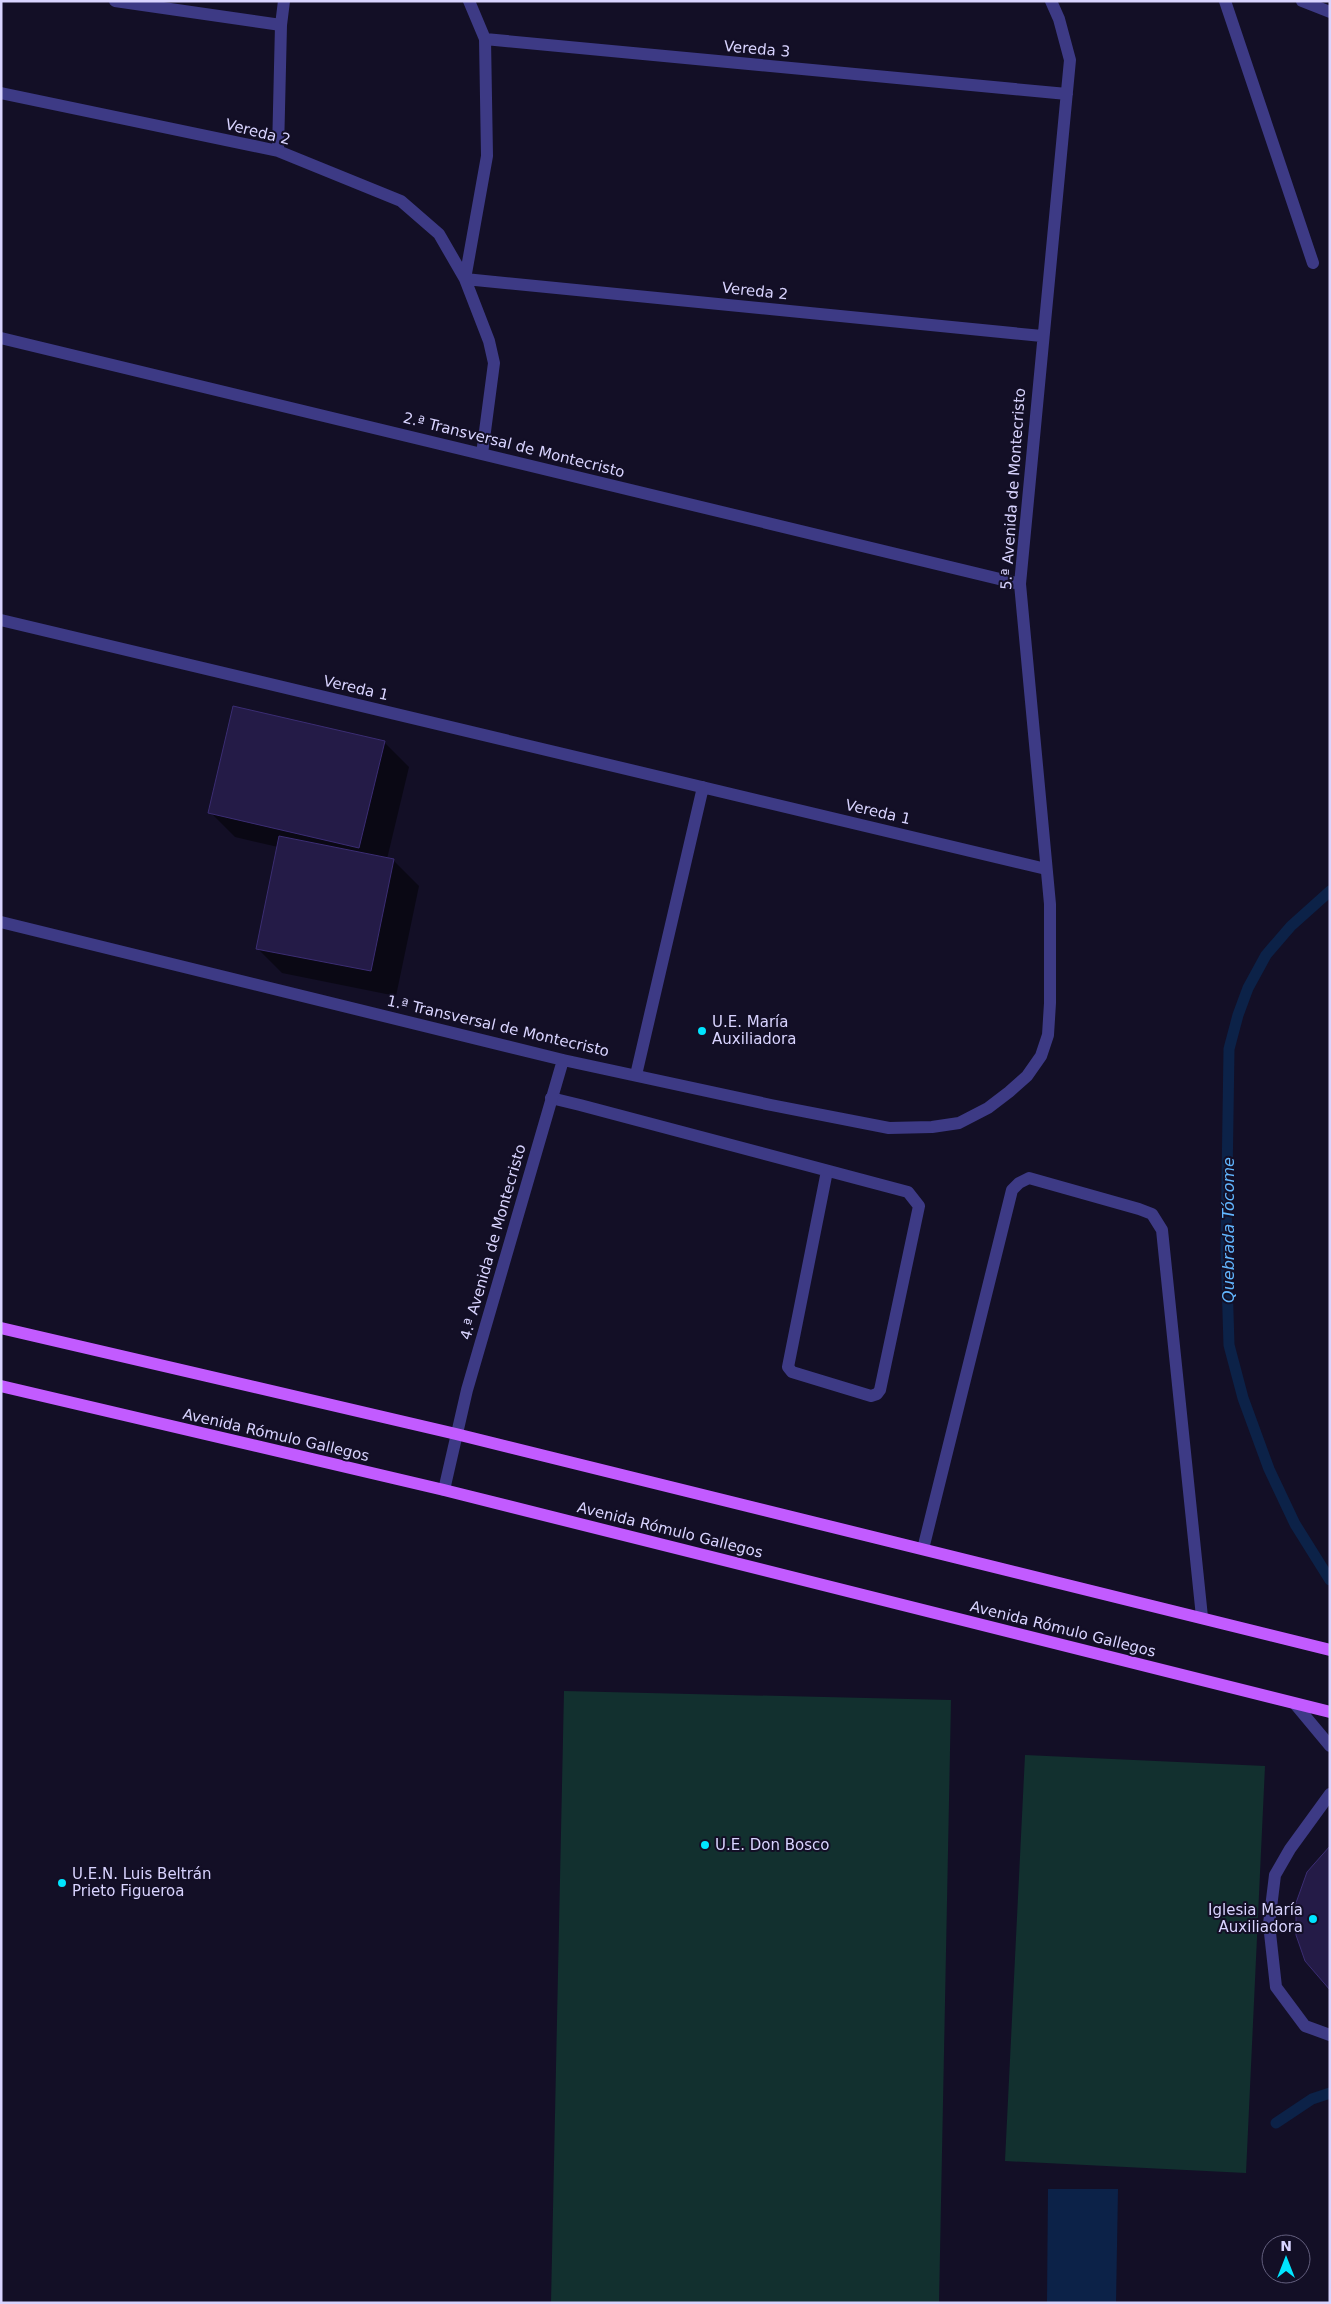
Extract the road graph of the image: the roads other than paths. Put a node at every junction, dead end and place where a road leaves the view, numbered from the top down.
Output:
1 (115, 1) edge
2 (284, 1) edge
3 (469, 1) edge
4 (1051, 1) edge
5 (1225, 1) edge
6 (1302, 1) edge
7 (1330, 12) edge
8 (281, 25) junction
9 (485, 40) junction
10 (1, 93) edge
11 (1067, 94) junction
12 (278, 151) junction
13 (1313, 263) dead end
14 (465, 279) junction
15 (1042, 336) junction
16 (1, 338) edge
17 (482, 454) junction
18 (1020, 584) junction
19 (1, 620) edge
20 (704, 787) junction
21 (1046, 869) junction
22 (1, 922) edge
23 (563, 1060) junction
24 (636, 1075) junction
25 (551, 1098) junction
26 (988, 1108) joint
27 (828, 1171) junction
28 (1, 1328) edge
29 (1, 1386) edge
30 (456, 1434) junction
31 (444, 1490) junction
32 (923, 1549) junction
33 (1202, 1617) junction
34 (1330, 1650) edge
35 (1294, 1704) junction
36 (1330, 1712) edge
37 (1330, 1746) edge
38 (1330, 1794) edge
39 (1330, 2034) edge

1 - 8 street
2 - 8 street
3 - 9 street
4 - 11 street, 5.ª Avenida de Montecristo
5 - 13 street
6 - 7 street
8 - 12 street
9 - 11 street, Vereda 3
9 - 14 street
10 - 12 street, Vereda 2
11 - 15 street, 5.ª Avenida de Montecristo
12 - 14 street, Vereda 2
14 - 15 street, Vereda 2
14 - 17 street, Vereda 2
15 - 18 street, 5.ª Avenida de Montecristo
16 - 17 street, 2.ª Transversal de Montecristo
17 - 18 street, 2.ª Transversal de Montecristo
18 - 21 street, 5.ª Avenida de Montecristo
19 - 20 street, Vereda 1
20 - 21 street, Vereda 1
20 - 24 street
21 - 26 street, 5.ª Avenida de Montecristo
22 - 23 street, 1.ª Transversal de Montecristo
23 - 24 street, 1.ª Transversal de Montecristo
23 - 25 street, 4.ª Avenida de Montecristo
24 - 26 street, 1.ª Transversal de Montecristo
25 - 27 street
25 - 30 street, 4.ª Avenida de Montecristo
27 - 27 street
28 - 30 main road
29 - 31 main road, Avenida Rómulo Gallegos
30 - 31 street, 4.ª Avenida de Montecristo
30 - 32 main road
31 - 35 main road, Avenida Rómulo Gallegos
32 - 33 main road
32 - 33 street
33 - 34 main road
35 - 36 main road, Avenida Rómulo Gallegos
35 - 37 street
38 - 39 street

